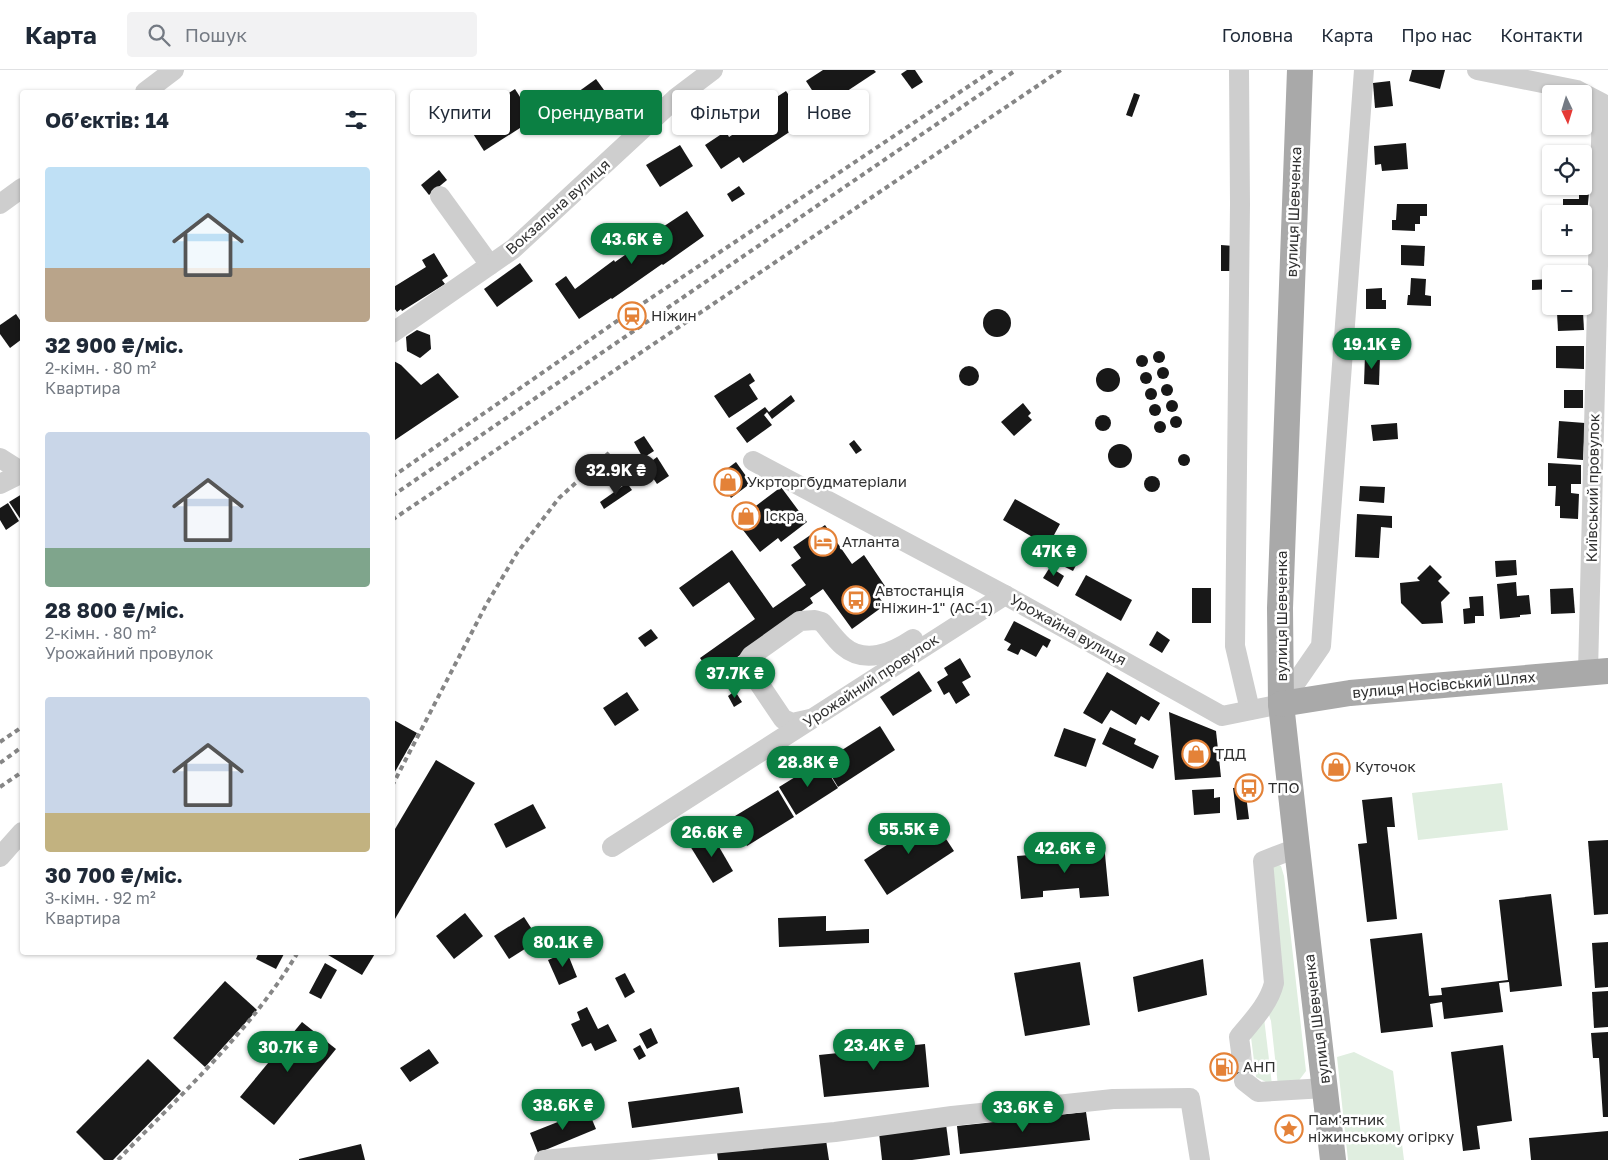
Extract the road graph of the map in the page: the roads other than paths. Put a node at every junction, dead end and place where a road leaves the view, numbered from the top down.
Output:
1 (174, 70) edge
2 (714, 70) edge
3 (1239, 70) edge
4 (1300, 70) edge
5 (1364, 70) edge
6 (1477, 70) edge
7 (148, 90) edge
8 (20, 189) edge
9 (440, 196) dead end
10 (0, 204) edge
11 (490, 265) junction
12 (395, 330) edge
13 (0, 458) edge
14 (753, 462) dead end
15 (20, 471) edge
16 (20, 473) edge
17 (0, 484) edge
18 (1005, 596) junction
19 (961, 623) junction
20 (1598, 672) edge
21 (1281, 704) junction
22 (1250, 710) junction
23 (814, 718) junction
24 (20, 834) edge
25 (612, 847) dead end
26 (1296, 848) junction
27 (0, 857) edge
28 (1241, 1052) tunnel mouth
29 (1244, 1081) dead end
30 (1325, 1088) junction
31 (544, 1160) edge
32 (1200, 1160) edge
33 (1333, 1160) edge

1 - 7 street
2 - 11 street, Вокзальна вулиця
3 - 22 street
4 - 21 main road, вулиця Шевченка
5 - 21 street
6 - 20 street, Київський провулок
8 - 10 street
9 - 11 street
11 - 12 street, Вокзальна вулиця
13 - 15 street
14 - 18 street, Урожайна вулиця
16 - 17 street
18 - 19 street, Урожайний провулок
18 - 22 street, Урожайна вулиця
19 - 23 street, Урожайний провулок
19 - 23 street
20 - 21 main road, вулиця Носівський Шлях
21 - 22 street, Урожайна вулиця
21 - 26 main road, вулиця Шевченка
23 - 25 street, Урожайний провулок
24 - 27 street
26 - 28 street
26 - 30 main road, вулиця Шевченка
29 - 30 street
30 - 33 main road, вулиця Шевченка
31 - 32 street

